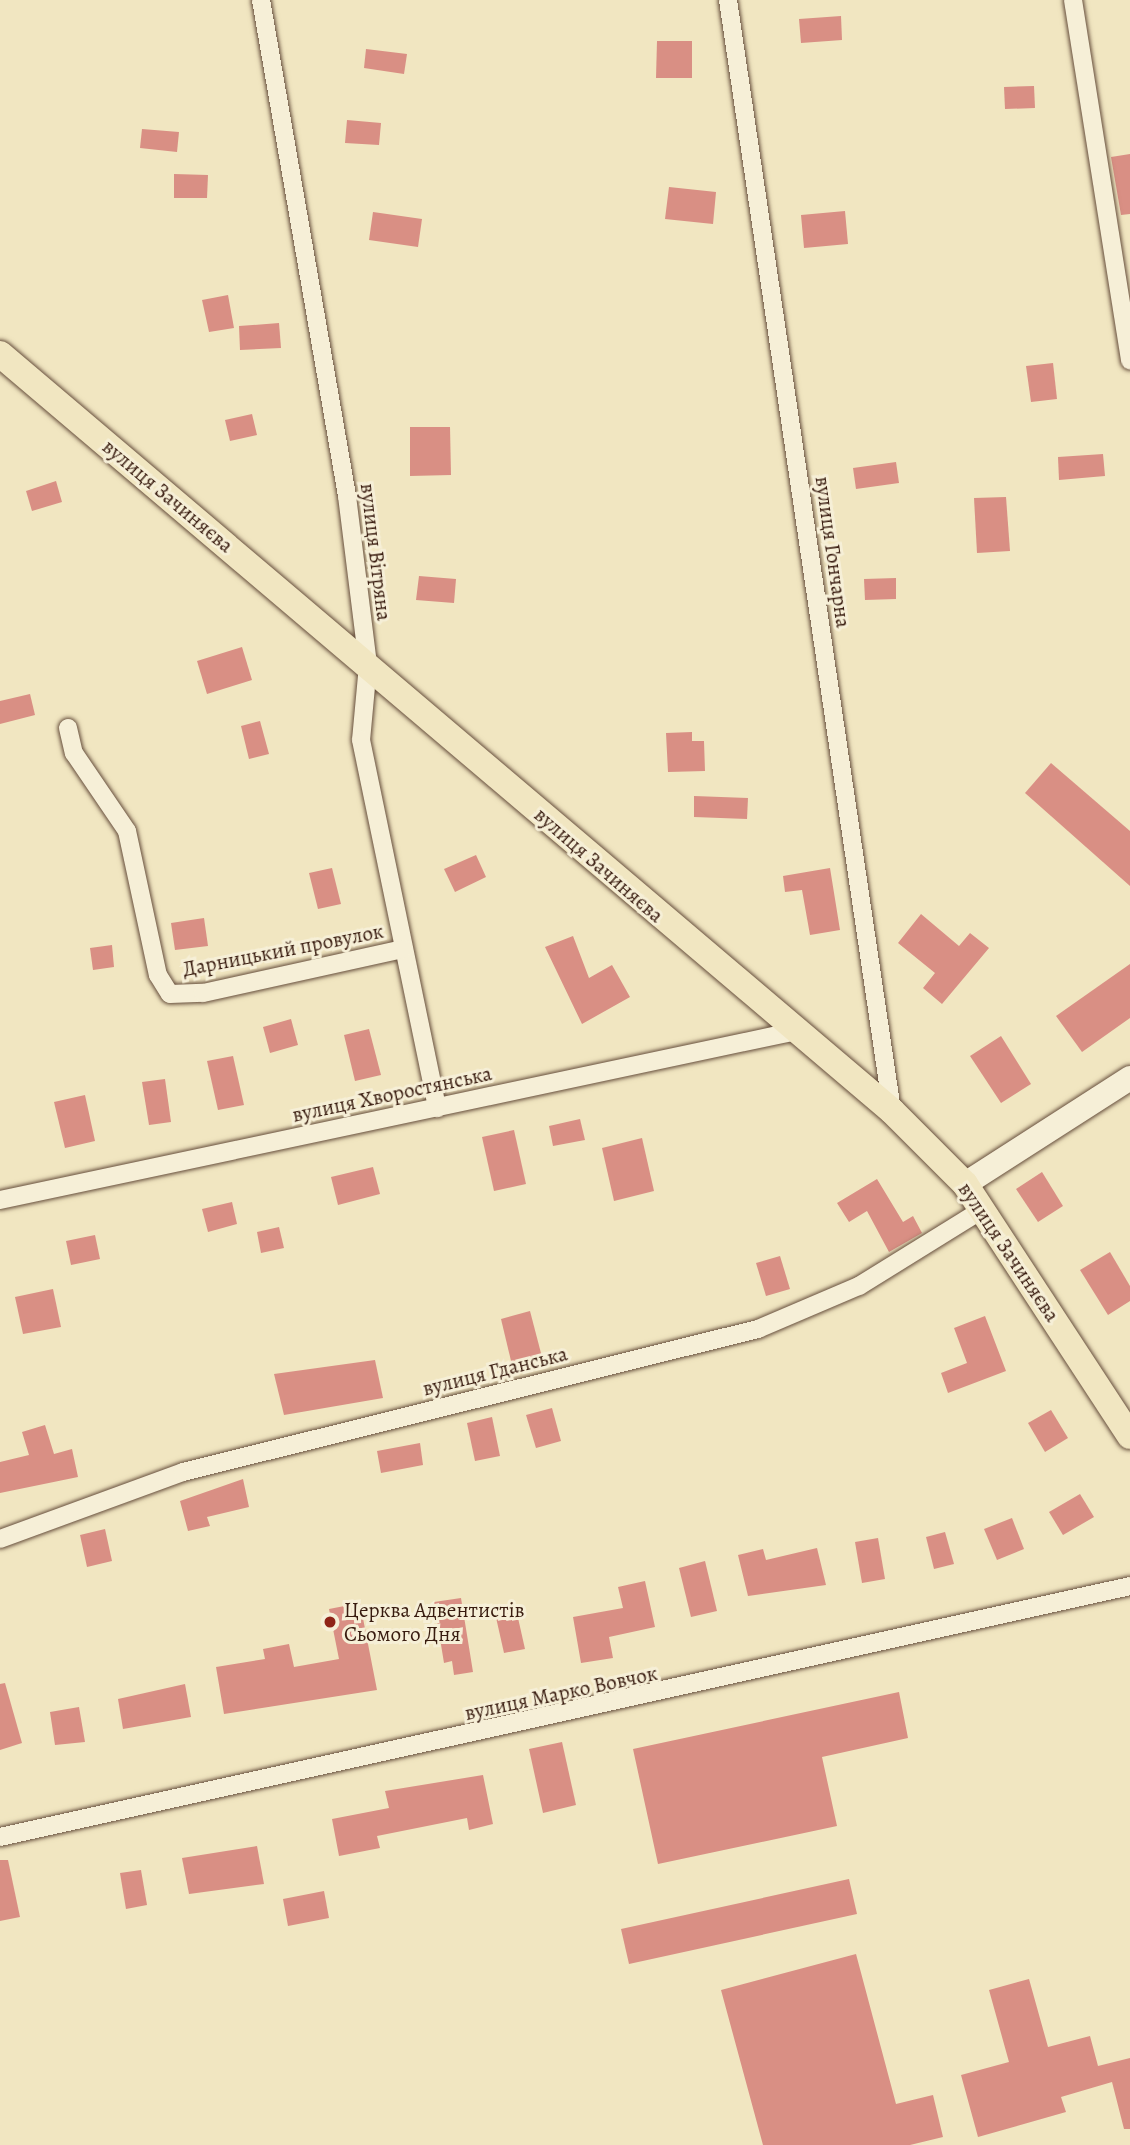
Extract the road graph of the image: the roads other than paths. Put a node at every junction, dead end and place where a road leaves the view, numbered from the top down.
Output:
1 (261, 0) edge
2 (727, 0) edge
3 (1073, 0) edge
4 (0, 354) edge
5 (1130, 360) edge
6 (368, 665) junction
7 (68, 728) dead end
8 (403, 949) junction
9 (792, 1032) junction
10 (1130, 1077) edge
11 (437, 1108) junction
12 (892, 1111) junction
13 (965, 1184) junction
14 (0, 1200) edge
15 (983, 1209) junction
16 (1130, 1436) edge
17 (0, 1539) edge
18 (1130, 1587) edge
19 (0, 1837) edge

1 - 6 street, вулиця Вітряна
2 - 12 street, вулиця Гончарна
3 - 5 street
4 - 6 main road, вулиця Зачиняєва
6 - 8 street, вулиця Вітряна
6 - 9 main road, вулиця Зачиняєва
7 - 8 street, Дарницький провулок
8 - 11 street, вулиця Вітряна
9 - 11 street, вулиця Хворостянська
9 - 12 main road, вулиця Зачиняєва
10 - 13 street
11 - 14 street, вулиця Хворостянська
12 - 13 main road, вулиця Зачиняєва
13 - 15 main road, вулиця Зачиняєва
15 - 16 main road, вулиця Зачиняєва
15 - 17 street, вулиця Гданська
18 - 19 street, вулиця Марко Вовчок

